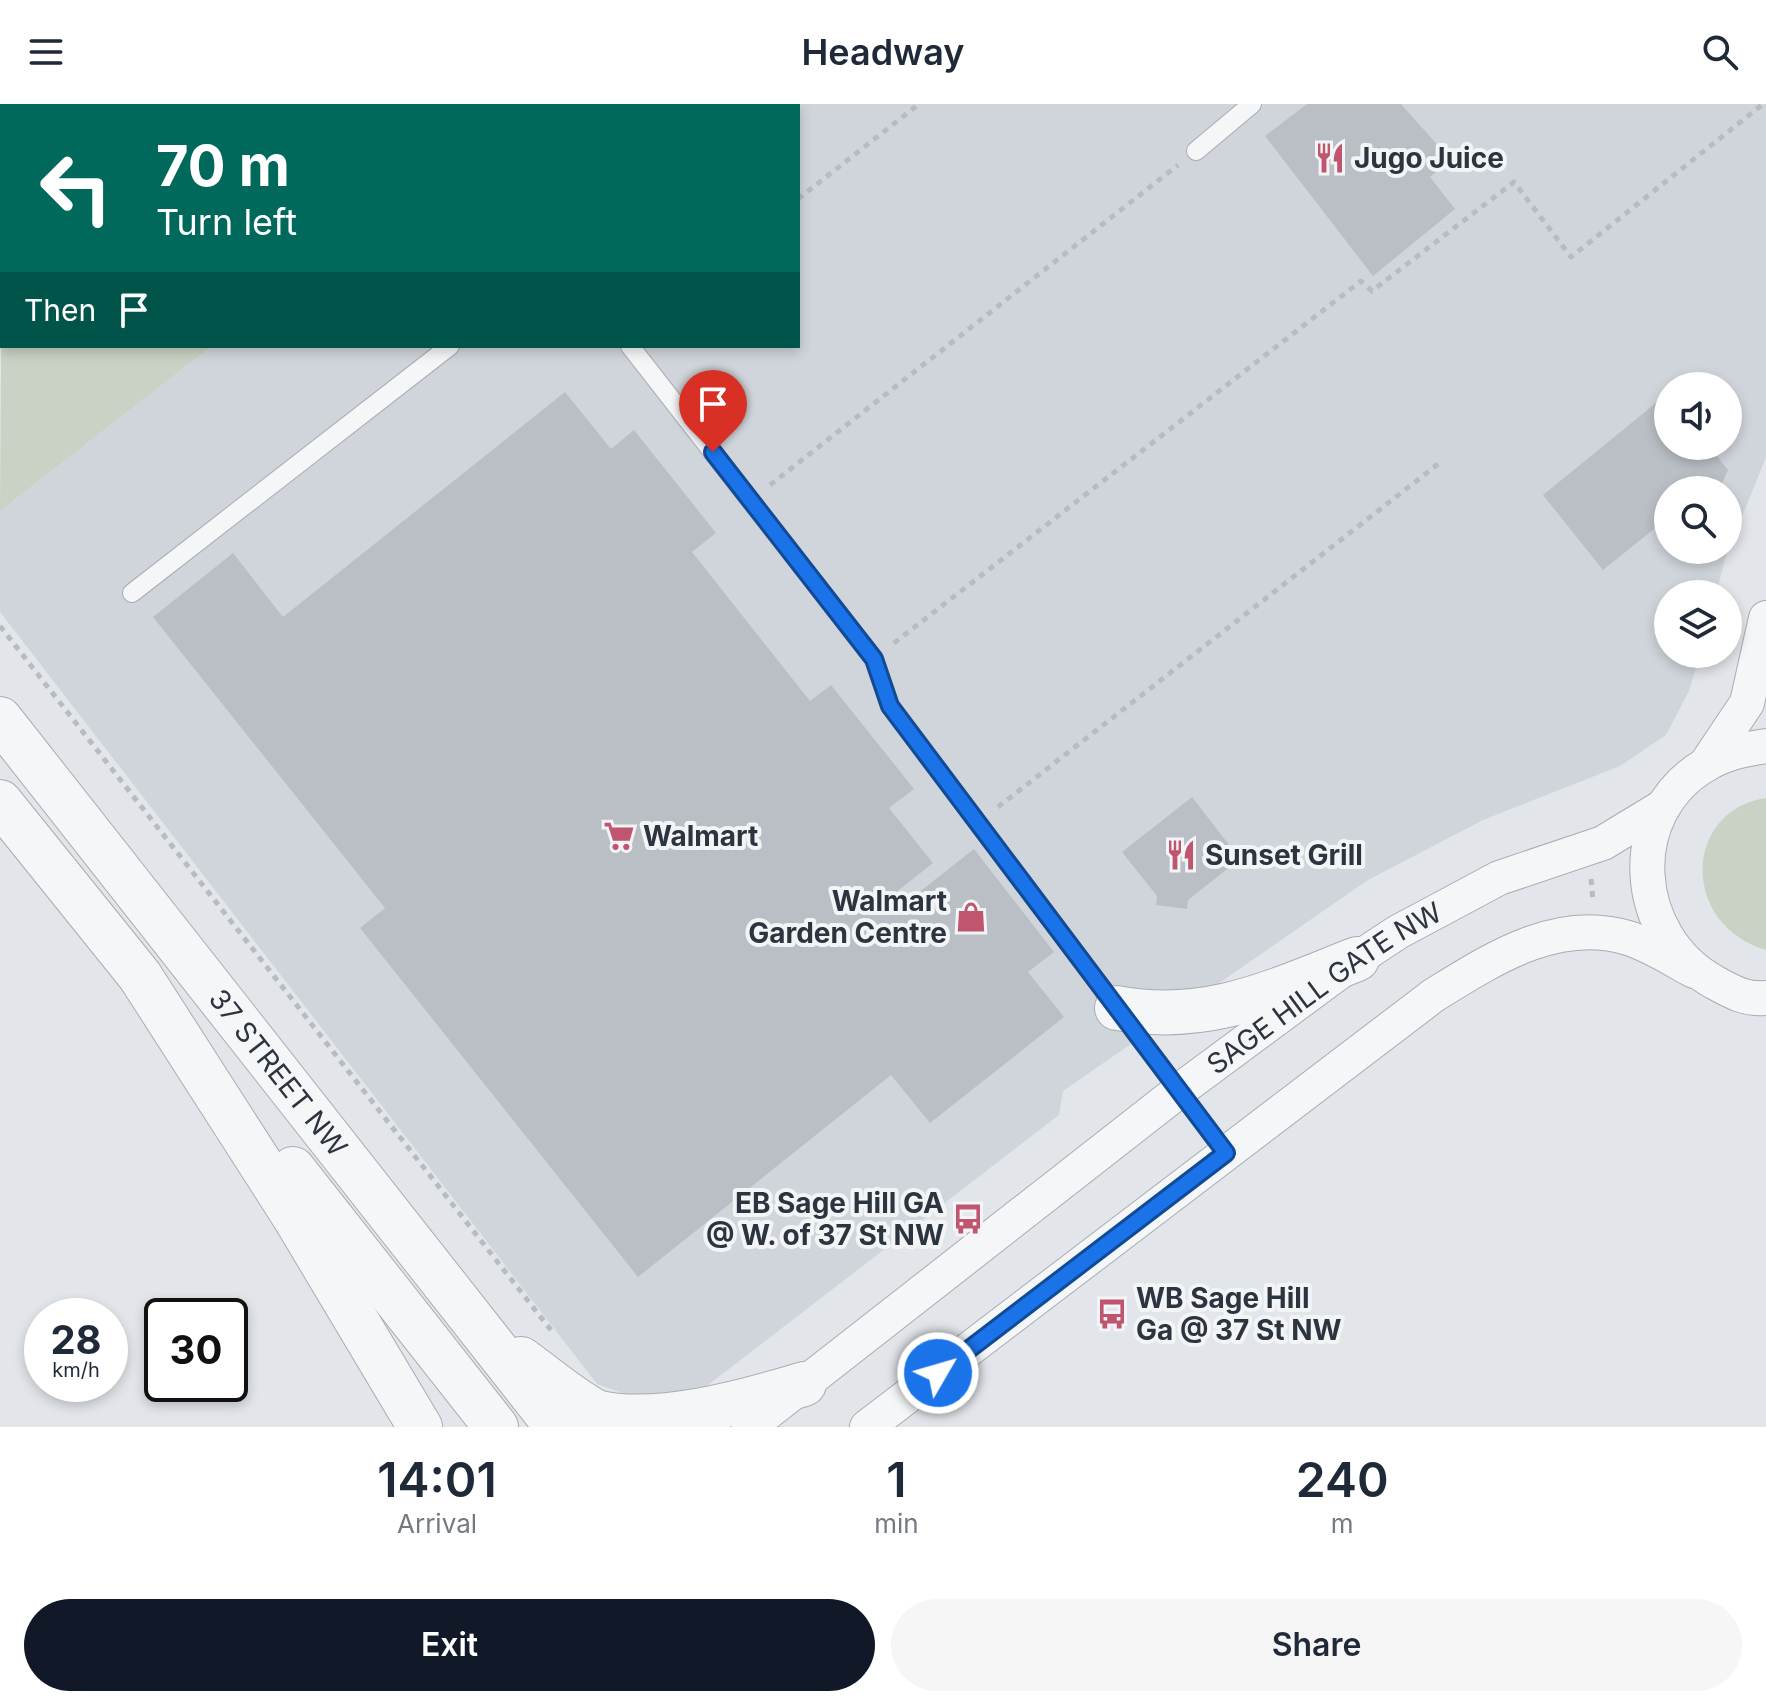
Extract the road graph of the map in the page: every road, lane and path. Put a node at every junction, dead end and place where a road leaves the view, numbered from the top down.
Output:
1 (919, 104) edge
2 (1252, 104) edge
3 (1763, 104) edge
4 (1196, 151) joint
5 (800, 197) edge
6 (632, 348) edge
7 (437, 350) edge
8 (1442, 461) dead end
9 (769, 486) dead end
10 (132, 593) dead end
11 (1766, 618) edge
12 (0, 626) edge
13 (893, 643) dead end
14 (0, 719) edge
15 (1766, 746) edge
16 (1706, 764) junction
17 (0, 802) edge
18 (1664, 806) junction
19 (977, 823) junction
20 (1357, 959) junction
21 (1694, 971) junction
22 (140, 976) junction
23 (1761, 1007) edge
24 (1117, 1008) junction
25 (1180, 1090) junction
26 (1226, 1153) junction
27 (483, 1332) junction
28 (555, 1335) dead end
29 (804, 1384) junction
30 (418, 1425) edge
31 (496, 1427) edge
32 (557, 1427) edge
33 (749, 1427) edge
34 (867, 1427) edge

1 - 5 path
2 - 4 lane
3 - 13 path
4 - 9 path
6 - 19 lane
7 - 10 lane
8 - 19 path
11 - 16 street
12 - 28 path
14 - 27 street, 37 STREET NW
15 - 16 street
16 - 18 street
17 - 22 street, 37 STREET NW
18 - 20 street, SAGE HILL GATE NW
18 - 21 street
19 - 24 lane
20 - 24 street
20 - 25 street, SAGE HILL GATE NW
21 - 23 street
21 - 26 street
22 - 30 street, 37 STREET NW
22 - 31 street
24 - 25 lane
25 - 26 lane
25 - 29 street, SAGE HILL GATE NW
26 - 34 street
27 - 29 street
27 - 32 street, 37 STREET NW
29 - 33 street, SAGE HILL GATE NW

